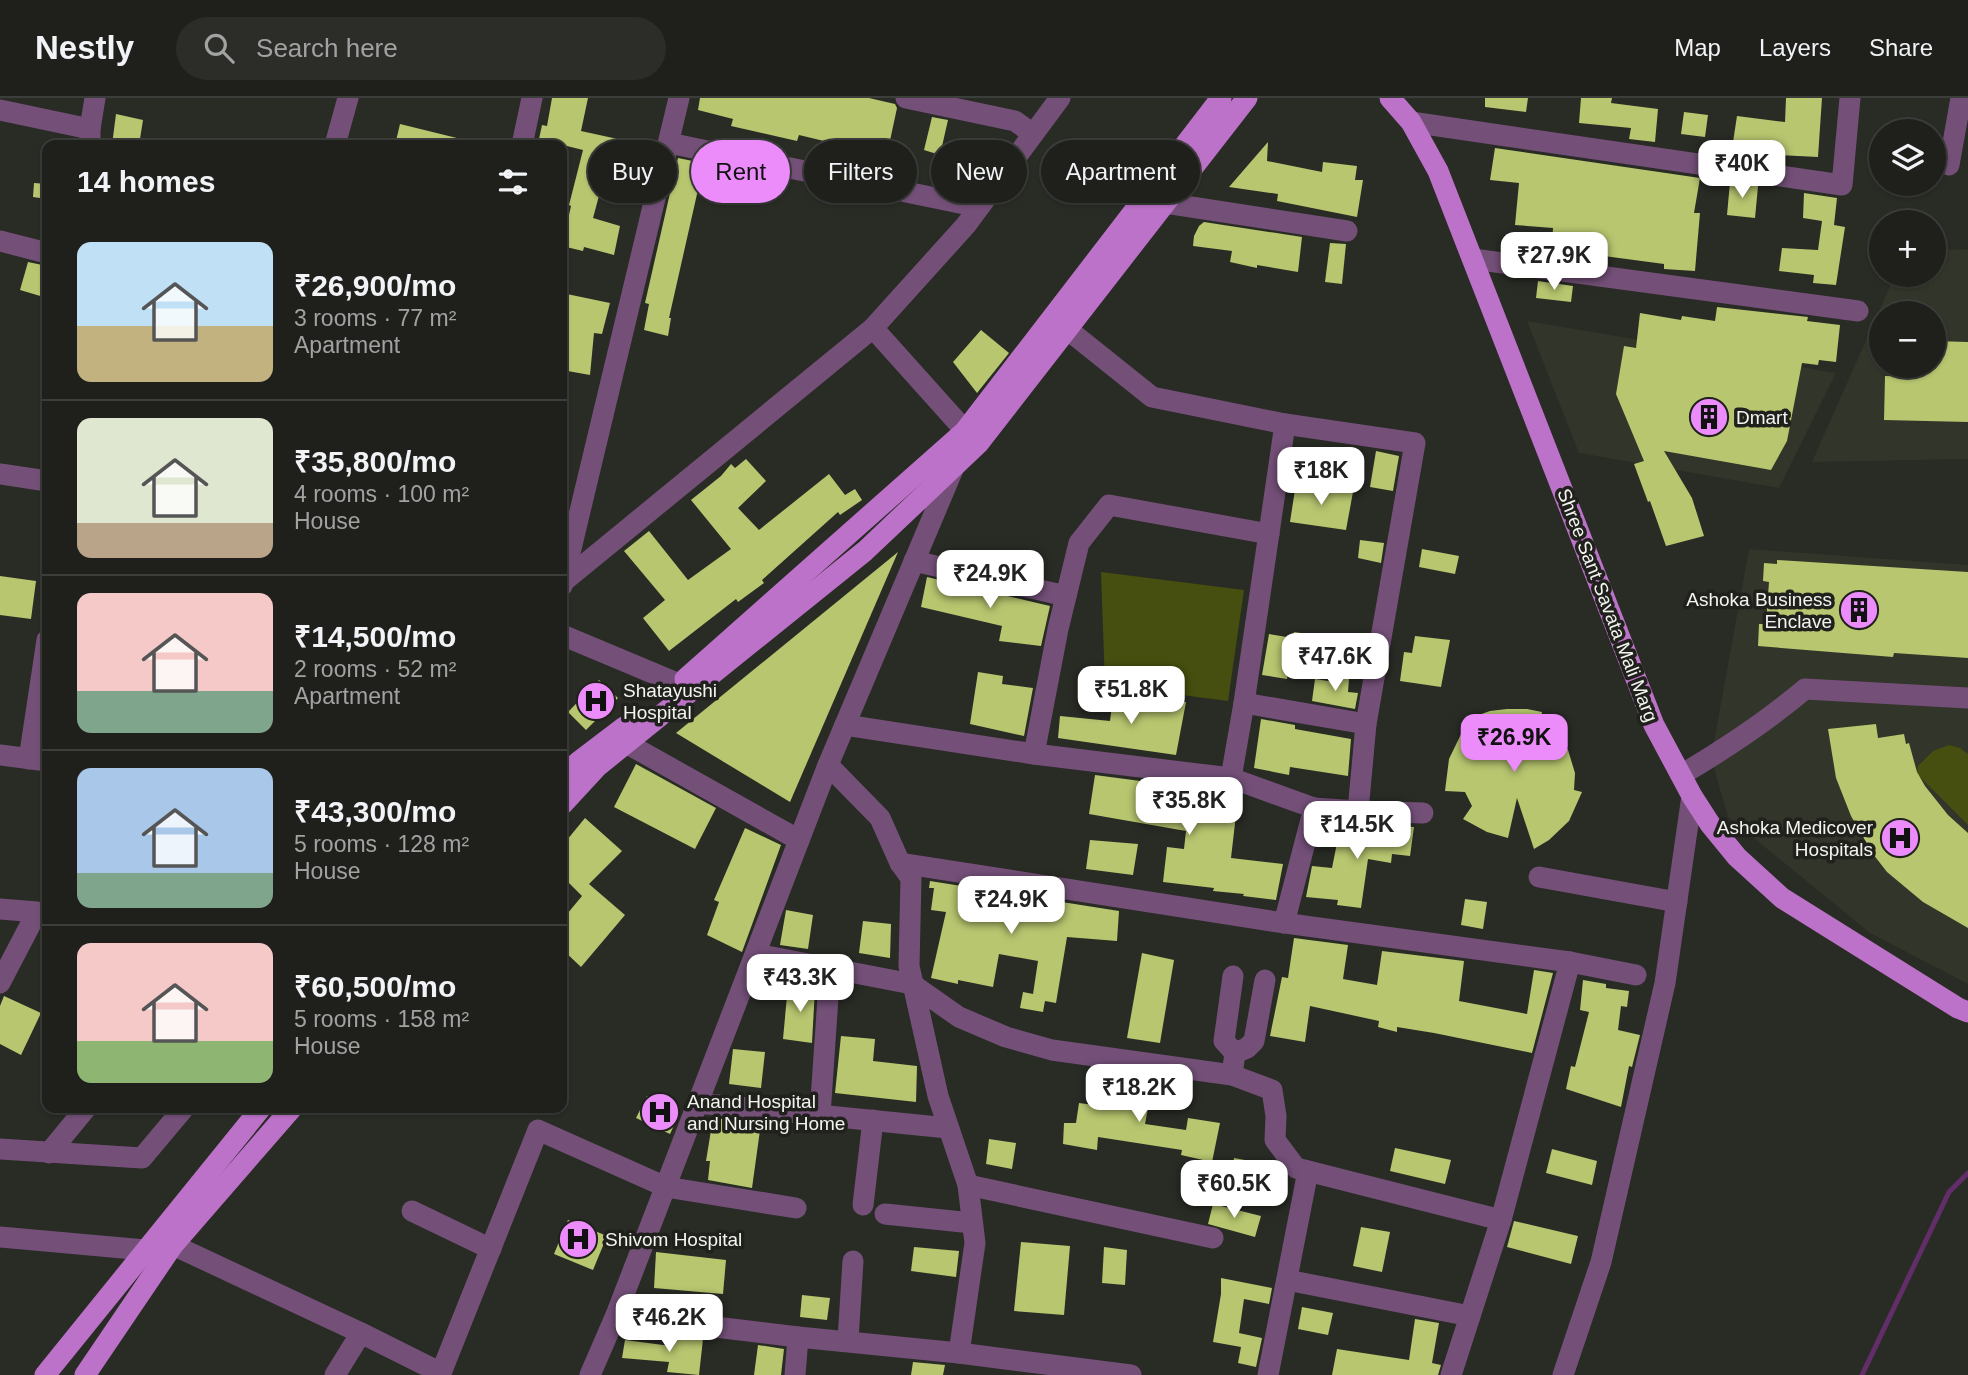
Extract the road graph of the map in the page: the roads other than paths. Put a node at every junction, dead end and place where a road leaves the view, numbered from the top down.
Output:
1 (95, 98) edge
2 (348, 98) edge
3 (532, 98) edge
4 (680, 98) edge
5 (906, 98) edge
6 (1060, 98) edge
7 (1221, 98) edge
8 (1247, 98) edge
9 (1390, 98) edge
10 (1850, 98) edge
11 (1961, 98) edge
12 (949, 102) edge
13 (0, 110) edge
14 (1411, 122) junction
15 (1033, 134) junction
16 (90, 137) edge
17 (336, 140) edge
18 (523, 140) edge
19 (670, 140) edge
20 (677, 145) edge
21 (1200, 159) edge
22 (1949, 165) dead end
23 (654, 203) edge
24 (1166, 203) joint
25 (979, 207) junction
26 (1347, 231) dead end
27 (0, 242) edge
28 (42, 252) edge
29 (1473, 259) junction
30 (1857, 312) dead end
31 (873, 328) junction
32 (1067, 330) junction
33 (1285, 424) junction
34 (972, 437) junction
35 (954, 467) junction
36 (0, 474) edge
37 (42, 480) edge
38 (1269, 534) junction
39 (914, 561) junction
40 (567, 563) edge
41 (567, 580) edge
42 (1066, 596) junction
43 (567, 637) edge
44 (679, 684) junction
45 (1968, 698) edge
46 (1244, 703) junction
47 (42, 705) edge
48 (1366, 724) junction
49 (845, 725) junction
50 (626, 743) junction
51 (1034, 754) junction
52 (0, 755) edge
53 (38, 760) edge
54 (828, 765) junction
55 (567, 774) edge
56 (1681, 775) junction
57 (1231, 778) junction
58 (1692, 796) junction
59 (567, 799) edge
60 (1314, 808) junction
61 (1358, 811) junction
62 (1423, 813) dead end
63 (799, 840) junction
64 (900, 863) junction
65 (1539, 877) dead end
66 (1677, 902) junction
67 (0, 909) edge
68 (42, 912) edge
69 (1284, 923) junction
70 (755, 954) junction
71 (1570, 962) junction
72 (830, 968) junction
73 (1636, 975) dead end
74 (1233, 976) dead end
75 (1265, 980) dead end
76 (0, 983) edge
77 (912, 984) junction
78 (1965, 1013) edge
79 (1233, 1064) junction
80 (698, 1103) junction
81 (82, 1113) edge
82 (175, 1113) edge
83 (257, 1113) edge
84 (287, 1113) edge
85 (820, 1115) junction
86 (873, 1120) junction
87 (948, 1128) junction
88 (0, 1149) edge
89 (49, 1153) junction
90 (1308, 1171) junction
91 (968, 1185) junction
92 (666, 1187) junction
93 (863, 1205) dead end
94 (796, 1208) dead end
95 (412, 1211) dead end
96 (885, 1214) dead end
97 (1501, 1220) junction
98 (972, 1223) junction
99 (0, 1237) edge
100 (1213, 1238) dead end
101 (491, 1249) junction
102 (160, 1251) junction
103 (853, 1261) dead end
104 (1287, 1280) junction
105 (616, 1315) junction
106 (1470, 1316) junction
107 (361, 1333) junction
108 (798, 1337) junction
109 (848, 1340) junction
110 (959, 1353) junction
111 (1005, 1367) edge
112 (1059, 1370) edge
113 (444, 1374) edge
114 (45, 1375) edge
115 (85, 1375) edge
116 (335, 1375) edge
117 (590, 1375) edge
118 (795, 1375) edge
119 (1131, 1375) edge
120 (1268, 1375) edge
121 (1451, 1375) edge
122 (1563, 1375) edge

1 - 16 street
2 - 17 street
3 - 18 street
4 - 19 street
5 - 12 street
6 - 15 street
7 - 34 main road
8 - 21 main road
9 - 14 main road, Shree Sant Savata Mali Marg
10 - 14 street
11 - 22 street
12 - 15 street
13 - 16 street
14 - 29 main road, Shree Sant Savata Mali Marg
15 - 25 street
20 - 25 street
23 - 40 street
24 - 26 street
24 - 32 main road
25 - 31 street
27 - 28 street
29 - 30 street
29 - 56 main road, Shree Sant Savata Mali Marg
31 - 34 street
31 - 41 street
32 - 33 street
32 - 34 main road
33 - 38 street
33 - 48 street
34 - 35 main road
34 - 44 main road
35 - 39 street
35 - 50 main road
36 - 37 street
38 - 42 street
38 - 46 street
39 - 42 street
39 - 49 street
42 - 51 street
43 - 44 street
44 - 55 main road
45 - 56 street
46 - 48 street
46 - 57 street
47 - 53 street
48 - 61 street
49 - 51 street
49 - 54 street
50 - 59 main road
50 - 63 street
51 - 57 street
52 - 53 street
54 - 63 street
54 - 64 street
56 - 58 main road, Shree Sant Savata Mali Marg
57 - 60 street
58 - 66 street
58 - 78 main road, Shree Sant Savata Mali Marg
60 - 61 street
60 - 69 street
61 - 62 street
63 - 70 street
64 - 69 street
64 - 77 street
65 - 66 street
66 - 122 street
67 - 68 street
68 - 76 street
69 - 71 street
70 - 72 street
70 - 80 street
71 - 73 street
71 - 97 street
72 - 77 street
72 - 85 street
74 - 79 street
75 - 79 street
77 - 79 street
77 - 87 street
79 - 90 street
80 - 85 street
80 - 92 street
81 - 89 street
82 - 89 street
83 - 102 main road
84 - 102 main road
85 - 86 street
86 - 87 street
86 - 93 street
87 - 91 street
88 - 89 street
90 - 97 street
90 - 104 street
91 - 98 street
91 - 100 street
92 - 94 street
92 - 101 street
92 - 105 street
95 - 101 street
96 - 98 street
97 - 106 street
98 - 110 street
99 - 102 street
101 - 113 street
102 - 107 street
102 - 114 main road
102 - 115 main road
103 - 109 street
104 - 106 street
104 - 120 street
105 - 108 street
105 - 117 street
106 - 121 street
107 - 113 street
107 - 116 street
108 - 109 street
108 - 118 street
109 - 110 street
110 - 111 street
111 - 112 street
112 - 119 street

